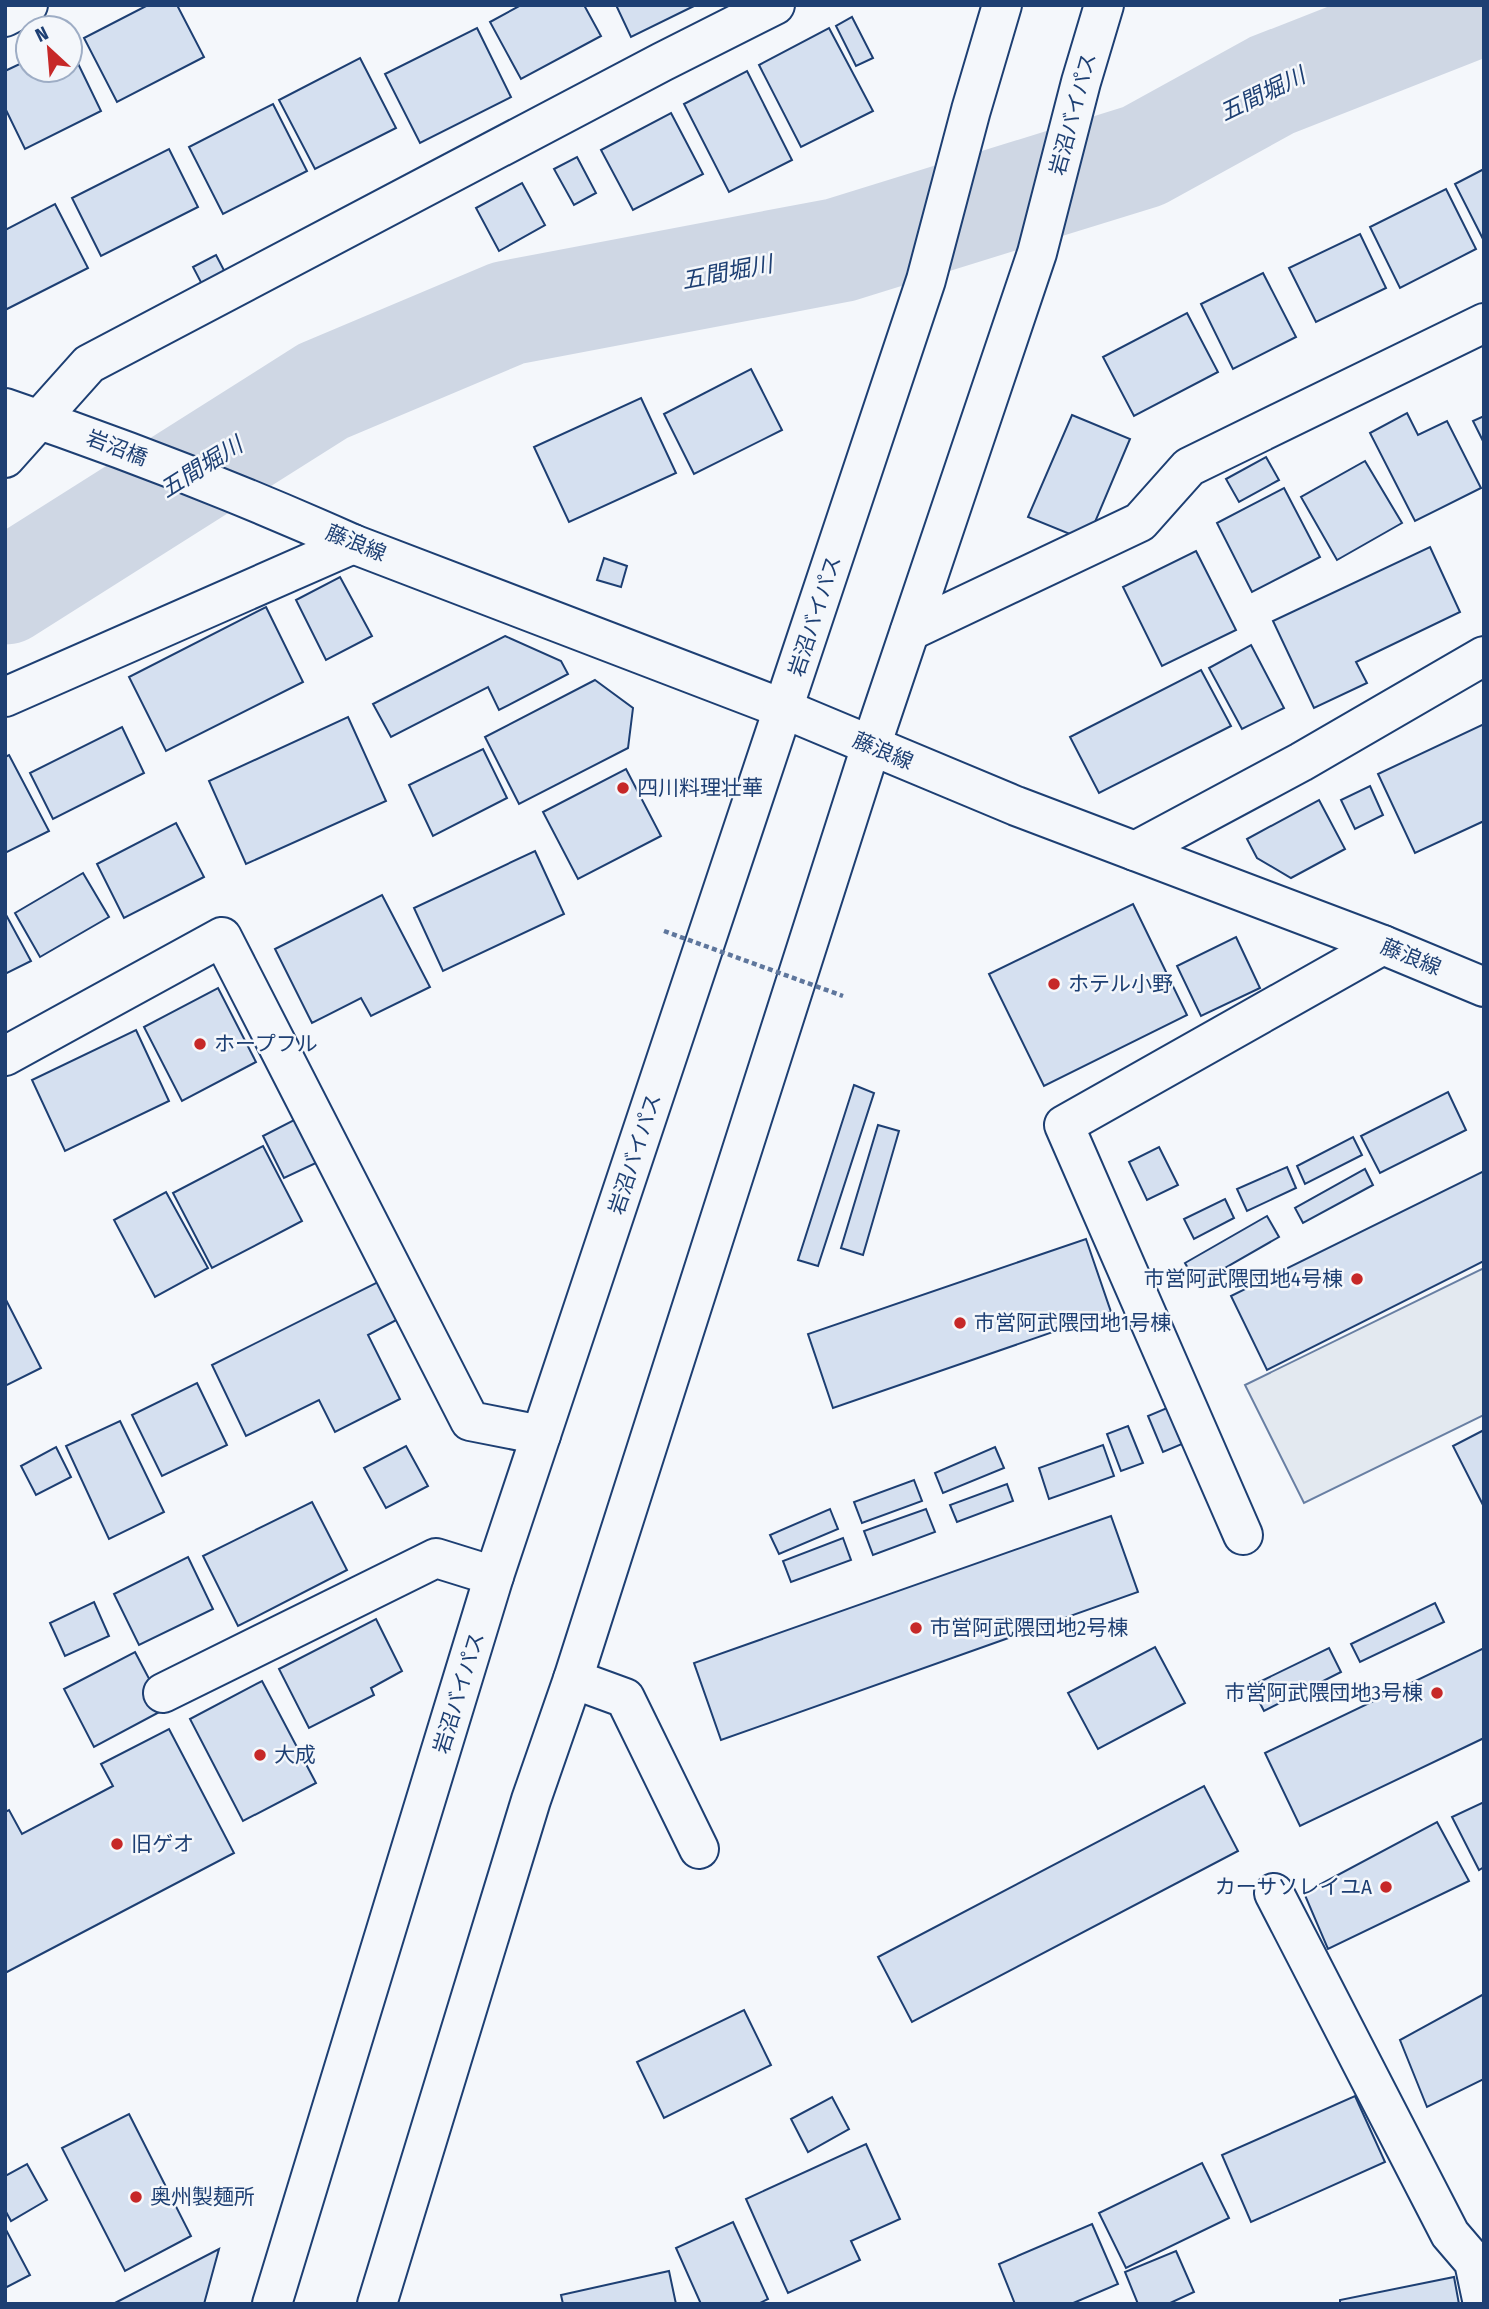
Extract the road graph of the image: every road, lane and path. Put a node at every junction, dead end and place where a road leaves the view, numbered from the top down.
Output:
1 (28, 5) edge
2 (775, 5) edge
3 (1002, 5) edge
4 (1104, 5) edge
5 (5, 18) edge
6 (1484, 323) edge
7 (38, 419) edge
8 (5, 458) edge
9 (284, 513) joint
10 (353, 544) junction
11 (911, 631) junction
12 (1484, 656) edge
13 (5, 697) edge
14 (784, 709) junction
15 (871, 746) junction
16 (1135, 851) junction
17 (664, 930) dead end
18 (1383, 945) junction
19 (1484, 986) edge
20 (843, 996) dead end
21 (5, 1056) edge
22 (541, 1434) junction
23 (1243, 1535) dead end
24 (494, 1576) junction
25 (573, 1679) junction
26 (163, 1693) dead end
27 (699, 1849) dead end
28 (1274, 1893) dead end
29 (272, 2304) edge
30 (377, 2304) edge
31 (1483, 2304) edge

1 - 5 main road
2 - 7 main road
3 - 14 main road, 岩沼バイパス
4 - 11 main road, 岩沼バイパス
6 - 11 main road
7 - 8 main road
7 - 9 main road, 岩沼橋
9 - 10 main road, 藤浪線
10 - 13 main road
10 - 14 main road, 藤浪線
11 - 15 main road, 岩沼バイパス
12 - 16 main road
14 - 15 main road, 藤浪線
14 - 22 main road, 岩沼バイパス
15 - 16 main road, 藤浪線
15 - 25 main road, 岩沼バイパス
16 - 18 main road, 藤浪線
17 - 20 path, bridge
18 - 19 main road, 藤浪線
18 - 23 main road
21 - 22 main road
22 - 24 main road, 岩沼バイパス
24 - 26 main road
24 - 29 main road, 岩沼バイパス
25 - 27 main road
25 - 30 main road, 岩沼バイパス
28 - 31 main road

